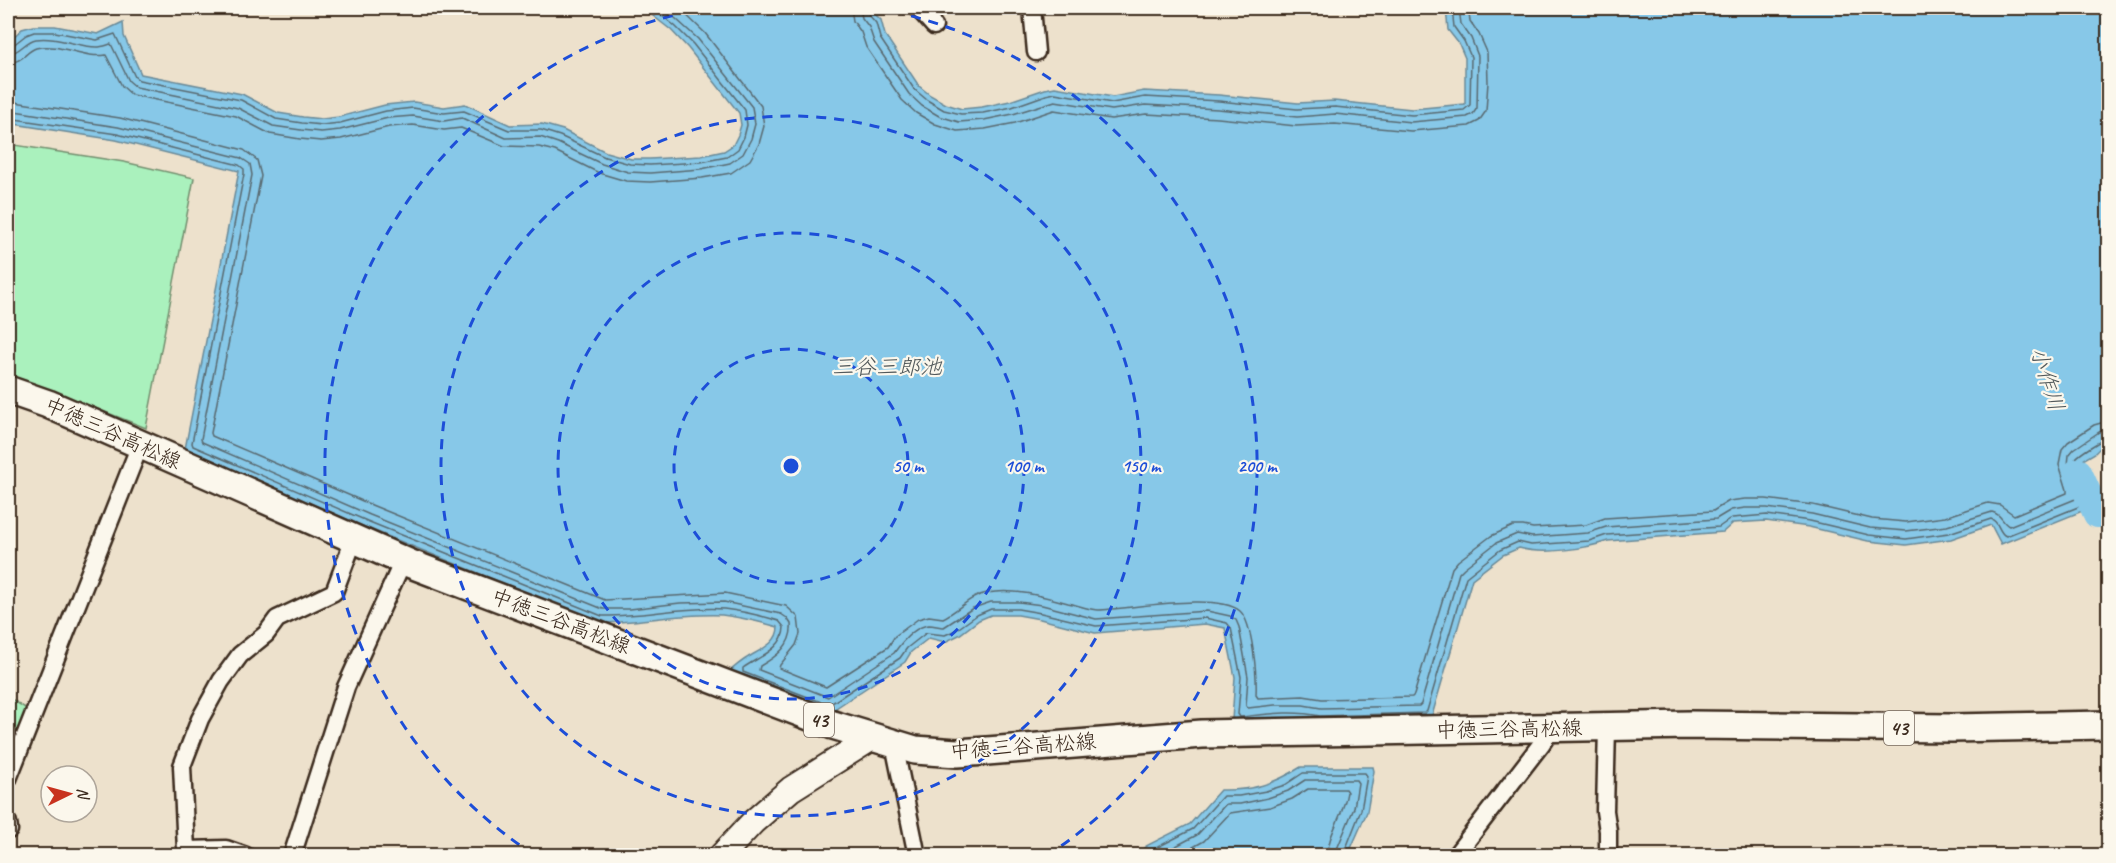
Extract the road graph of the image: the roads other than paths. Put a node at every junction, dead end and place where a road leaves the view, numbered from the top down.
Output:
1 (918, 8) edge
2 (1032, 8) edge
3 (934, 26) dead end
4 (1036, 52) dead end
5 (8, 390) edge
6 (140, 445) junction
7 (354, 539) junction
8 (403, 561) junction
9 (2109, 725) edge
10 (1607, 727) junction
11 (1551, 729) junction
12 (883, 741) junction
13 (8, 779) edge
14 (186, 853) edge
15 (246, 855) edge
16 (292, 855) edge
17 (721, 855) edge
18 (917, 855) edge
19 (1455, 855) edge
20 (1608, 855) edge

1 - 3 street
2 - 4 street
5 - 6 main road, 中徳三谷高松線 / 43
6 - 7 main road, 中徳三谷高松線 / 43
6 - 13 street
7 - 8 main road, 中徳三谷高松線 / 43
7 - 14 street
8 - 12 main road, 中徳三谷高松線 / 43
8 - 16 street
9 - 10 main road, 中徳三谷高松線 / 43
10 - 11 main road, 中徳三谷高松線 / 43
10 - 20 street
11 - 12 main road, 中徳三谷高松線 / 43
11 - 19 street
12 - 17 street
12 - 18 street
14 - 15 street

